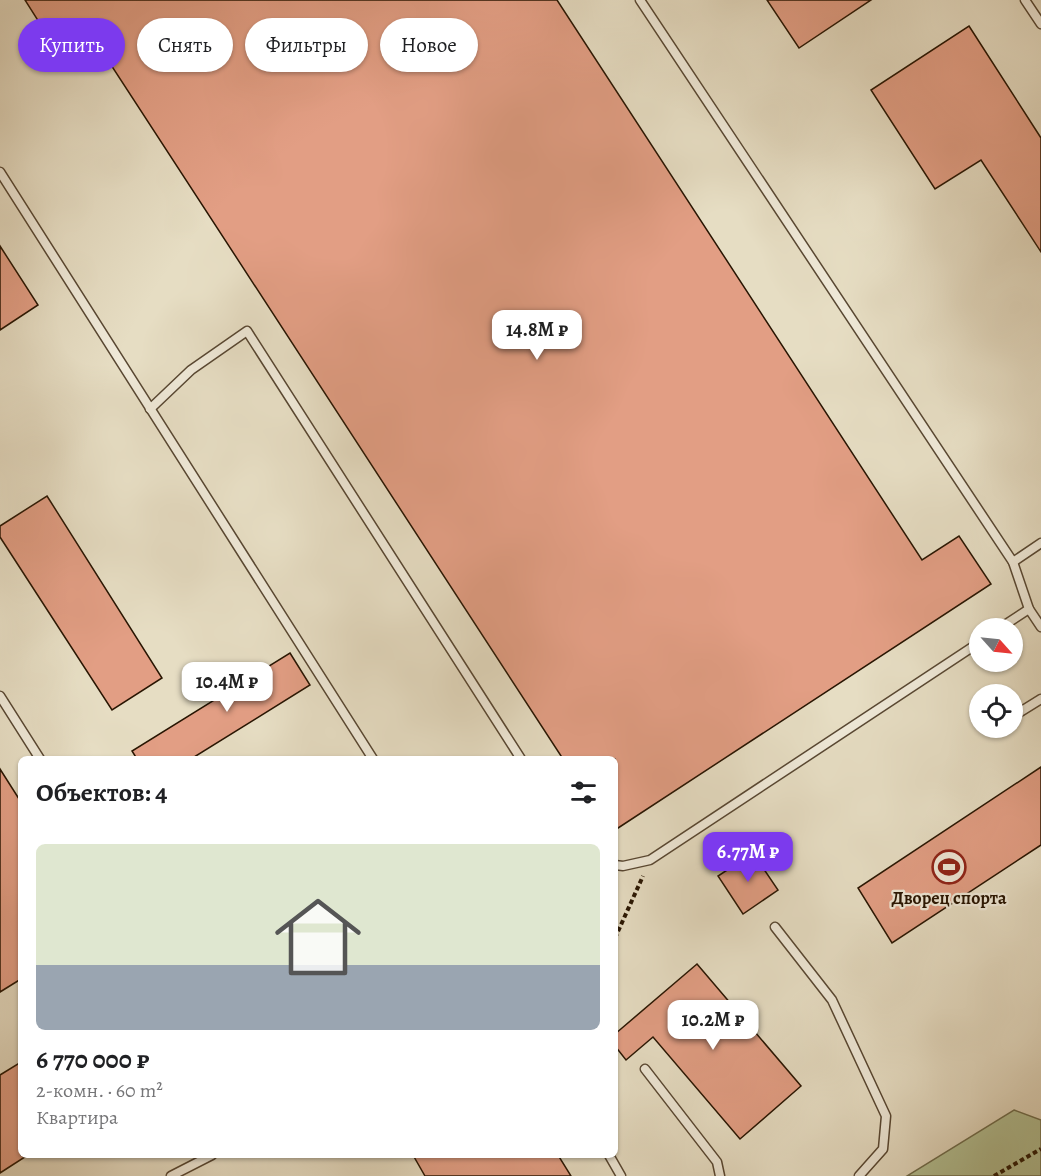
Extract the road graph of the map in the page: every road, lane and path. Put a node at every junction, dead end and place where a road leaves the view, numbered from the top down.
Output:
1 (640, 0) edge
2 (1025, 0) edge
3 (1041, 24) edge
4 (0, 172) edge
5 (150, 409) junction
6 (1041, 543) edge
7 (1013, 562) junction
8 (1029, 609) junction
9 (1015, 618) edge
10 (1041, 627) edge
11 (969, 649) edge
12 (0, 696) edge
13 (1041, 699) edge
14 (1023, 710) edge
15 (38, 756) edge
16 (371, 756) edge
17 (519, 756) edge
18 (650, 860) junction
19 (618, 865) edge
20 (775, 927) dead end
21 (618, 931) edge
22 (645, 1069) dead end
23 (1041, 1149) edge
24 (206, 1158) edge
25 (611, 1158) edge
26 (171, 1176) edge
27 (621, 1176) edge
28 (720, 1176) edge
29 (859, 1176) edge
30 (994, 1176) edge

1 - 7 lane
2 - 3 lane
4 - 5 lane
5 - 16 lane
5 - 17 lane
6 - 7 lane
7 - 8 lane
8 - 9 lane
8 - 10 lane
11 - 18 lane
12 - 15 lane
13 - 14 lane
18 - 19 lane
18 - 21 path
20 - 29 lane
22 - 28 lane
23 - 30 path
24 - 26 lane
25 - 27 lane

